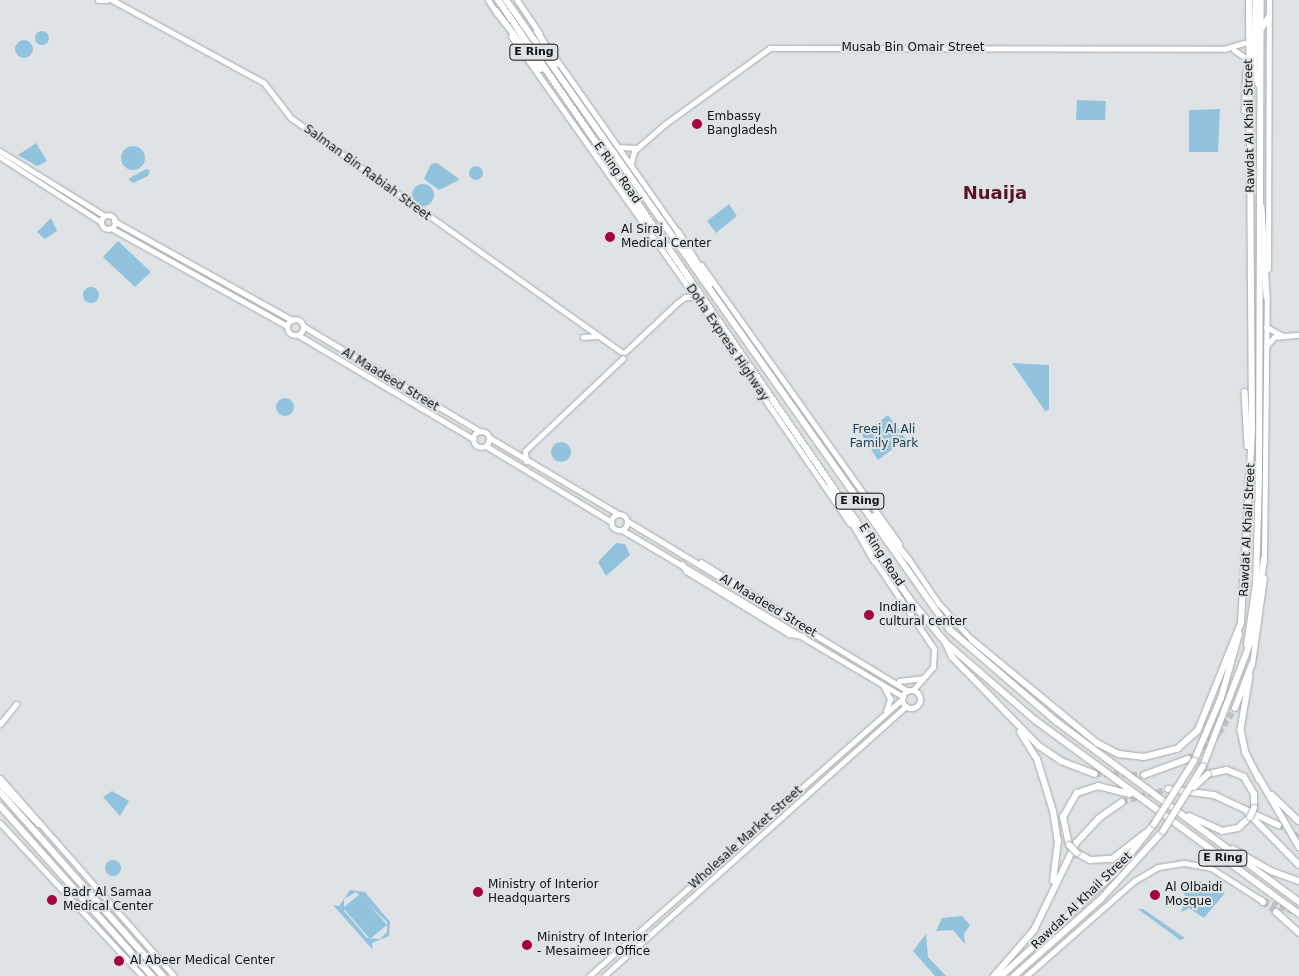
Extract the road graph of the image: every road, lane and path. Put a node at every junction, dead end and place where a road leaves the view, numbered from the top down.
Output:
1 (98, 0) edge
2 (488, 0) edge
3 (498, 0) edge
4 (506, 0) edge
5 (517, 0) edge
6 (1249, 0) edge
7 (1256, 0) edge
8 (1261, 0) edge
9 (1269, 0) edge
10 (106, 1) edge
11 (115, 1) edge
12 (496, 11) junction
13 (1268, 17) junction
14 (1261, 29) junction
15 (537, 31) junction
16 (1247, 42) junction
17 (1224, 49) junction
18 (1244, 57) dead end
19 (1260, 86) junction
20 (576, 100) junction
21 (569, 104) junction
22 (1245, 111) dead end
23 (618, 146) junction
24 (637, 148) junction
25 (0, 151) edge
26 (0, 157) edge
27 (632, 167) junction
28 (634, 195) junction
29 (1260, 202) junction
30 (105, 216) junction
31 (114, 221) junction
32 (643, 221) junction
33 (101, 222) junction
34 (111, 228) junction
35 (678, 232) junction
36 (687, 283) junction
37 (685, 297) junction
38 (1267, 297) junction
39 (697, 298) junction
40 (292, 320) junction
41 (732, 322) junction
42 (287, 326) junction
43 (303, 326) junction
44 (716, 326) junction
45 (1266, 327) junction
46 (298, 335) junction
47 (1284, 335) junction
48 (597, 336) junction
49 (1299, 336) edge
50 (583, 337) dead end
51 (1266, 346) junction
52 (622, 354) junction
53 (592, 384) junction
54 (765, 384) junction
55 (1245, 392) dead end
56 (479, 432) junction
57 (490, 438) junction
58 (473, 439) junction
59 (486, 446) junction
60 (513, 454) junction
61 (526, 462) junction
62 (1251, 468) junction
63 (826, 471) junction
64 (863, 505) junction
65 (617, 513) junction
66 (610, 521) junction
67 (627, 521) junction
68 (622, 530) junction
69 (909, 560) junction
70 (1264, 560) junction
71 (875, 562) junction
72 (682, 564) junction
73 (734, 595) junction
74 (727, 596) junction
75 (1241, 623) junction
76 (803, 636) junction
77 (972, 640) joint
78 (946, 643) junction
79 (1247, 645) junction
80 (1252, 664) junction
81 (927, 676) junction
82 (888, 677) junction
83 (881, 682) junction
84 (911, 690) junction
85 (902, 698) junction
86 (16, 704) dead end
87 (906, 706) junction
88 (1235, 708) tunnel mouth
89 (1005, 714) junction
90 (0, 724) edge
91 (871, 726) junction
92 (1191, 760) junction
93 (1095, 774) tunnel mouth
94 (1144, 775) tunnel mouth
95 (1258, 776) junction
96 (0, 778) edge
97 (0, 784) edge
98 (1168, 789) tunnel mouth
99 (0, 792) edge
100 (1186, 795) junction
101 (1226, 799) junction
102 (1122, 802) tunnel mouth
103 (1147, 803) junction
104 (0, 806) edge
105 (1180, 813) junction
106 (1299, 821) edge
107 (0, 823) edge
108 (1278, 825) tunnel mouth
109 (1153, 826) junction
110 (48, 832) junction
111 (1220, 844) junction
112 (1299, 847) edge
113 (1299, 865) edge
114 (1299, 881) edge
115 (1050, 898) junction
116 (1263, 901) tunnel mouth
117 (1299, 902) edge
118 (1276, 912) tunnel mouth
119 (1299, 914) edge
120 (119, 924) junction
121 (1299, 932) edge
122 (127, 946) junction
123 (607, 953) dead end
124 (606, 962) junction
125 (592, 975) edge
126 (142, 976) edge
127 (147, 976) edge
128 (152, 976) edge
129 (163, 976) edge
130 (169, 976) edge
131 (174, 976) edge
132 (604, 976) edge
133 (994, 976) edge
134 (1001, 976) edge
135 (1014, 976) edge
136 (1026, 976) edge

1 - 10 street, Salman Bin Rabiah Street
2 - 12 street, Doha Express Highway
3 - 21 highway, E Ring Road / E Ring
4 - 20 highway, E Ring Road / E Ring
5 - 15 street, Doha Express Highway
6 - 16 main road, Rawdat Al Khail Street
7 - 19 main road
8 - 14 main road, Rawdat Al Khail Street
9 - 13 street, Rawdat Al Khail Street
10 - 11 street, Salman Bin Rabiah Street
11 - 48 street, Salman Bin Rabiah Street
12 - 21 highway
12 - 32 street, Doha Express Highway
13 - 14 main road
13 - 38 street, Rawdat Al Khail Street
14 - 19 main road, Rawdat Al Khail Street
15 - 20 highway
15 - 23 street, Doha Express Highway
16 - 17 street, Musab Bin Omair Street
16 - 22 main road
16 - 62 main road, Rawdat Al Khail Street
17 - 18 street, Musab Bin Omair Street
17 - 24 street, Musab Bin Omair Street
19 - 29 main road, Rawdat Al Khail Street
20 - 41 highway, E Ring Road / E Ring
21 - 28 highway, E Ring Road / E Ring
23 - 24 street
23 - 27 street, Doha Express Highway
24 - 27 street
25 - 30 street
26 - 33 street
27 - 35 street, Doha Express Highway
28 - 32 highway
28 - 54 highway, E Ring Road / E Ring
29 - 38 main road
29 - 79 main road, Rawdat Al Khail Street
30 - 31 street
30 - 33 street
31 - 34 street
31 - 40 street
32 - 36 street, Doha Express Highway
33 - 34 street
34 - 42 street
35 - 41 highway
35 - 69 street, Doha Express Highway
36 - 37 street
36 - 39 street, Doha Express Highway
37 - 39 street
37 - 52 street
38 - 45 street, Rawdat Al Khail Street
39 - 44 street, Doha Express Highway
40 - 42 street
40 - 43 street, Al Maadeed Street
41 - 64 highway, E Ring Road / E Ring
42 - 46 street, Al Maadeed Street
43 - 46 street
43 - 56 street, Al Maadeed Street
44 - 54 highway
44 - 71 street, Doha Express Highway
45 - 47 street
45 - 51 street, Rawdat Al Khail Street
46 - 58 street, Al Maadeed Street
47 - 49 street
47 - 51 street
48 - 50 street
48 - 52 street, Salman Bin Rabiah Street
51 - 70 street, Rawdat Al Khail Street
52 - 53 street
53 - 60 street
53 - 61 street
54 - 63 highway, E Ring Road / E Ring
55 - 62 main road
56 - 57 street, Al Maadeed Street
56 - 58 street
57 - 59 street
57 - 60 street
58 - 59 street, Al Maadeed Street
59 - 66 street
60 - 61 street
61 - 65 street
62 - 75 main road, Rawdat Al Khail Street
63 - 71 highway
63 - 78 highway, E Ring Road / E Ring
64 - 69 highway
64 - 105 highway, E Ring Road / E Ring
65 - 66 street
65 - 67 street, Al Maadeed Street
66 - 68 street, Al Maadeed Street
67 - 68 street
67 - 82 street, Al Maadeed Street
68 - 72 street, Al Maadeed Street
69 - 77 street, Doha Express Highway
70 - 79 highway
70 - 80 street, Rawdat Al Khail Street
71 - 81 street, Doha Express Highway
72 - 73 street, Al Maadeed Street
72 - 74 street
73 - 74 street
73 - 76 street, Al Maadeed Street
74 - 76 street
75 - 77 highway
75 - 92 highway, Rawdat Al Khail Street
76 - 83 street, Al Maadeed Street
78 - 89 highway
78 - 103 highway, E Ring Road / E Ring
79 - 100 highway, Rawdat Al Khail Street, bridge
80 - 88 highway
80 - 95 main road
81 - 82 street
81 - 84 street, Doha Express Highway
82 - 84 street, Al Maadeed Street
83 - 85 street, Al Maadeed Street
83 - 91 street
84 - 85 street, Doha Express Highway
84 - 87 street, Wholesale Market Street
85 - 87 street
85 - 91 street, Wholesale Market Street
86 - 90 street
87 - 132 street, Wholesale Market Street
89 - 93 highway
89 - 115 highway
91 - 124 street, Wholesale Market Street
92 - 94 highway
92 - 109 highway, Rawdat Al Khail Street, bridge
95 - 106 main road
95 - 112 highway
96 - 110 street
97 - 110 street
98 - 101 highway
99 - 120 highway
100 - 105 highway, bridge
100 - 135 highway, Rawdat Al Khail Street, bridge
101 - 108 highway
101 - 113 highway
102 - 115 highway
103 - 109 highway, bridge
103 - 119 highway, E Ring Road / E Ring
104 - 122 highway
105 - 111 highway, E Ring Road / E Ring
107 - 126 street
109 - 134 highway, Rawdat Al Khail Street
110 - 131 street
111 - 114 highway
111 - 117 highway, E Ring Road
115 - 133 highway
116 - 136 street, Rawdat Al Khail Street
118 - 121 highway
120 - 129 highway
120 - 130 highway
122 - 127 highway
122 - 128 highway
123 - 124 street
124 - 125 street, Wholesale Market Street

